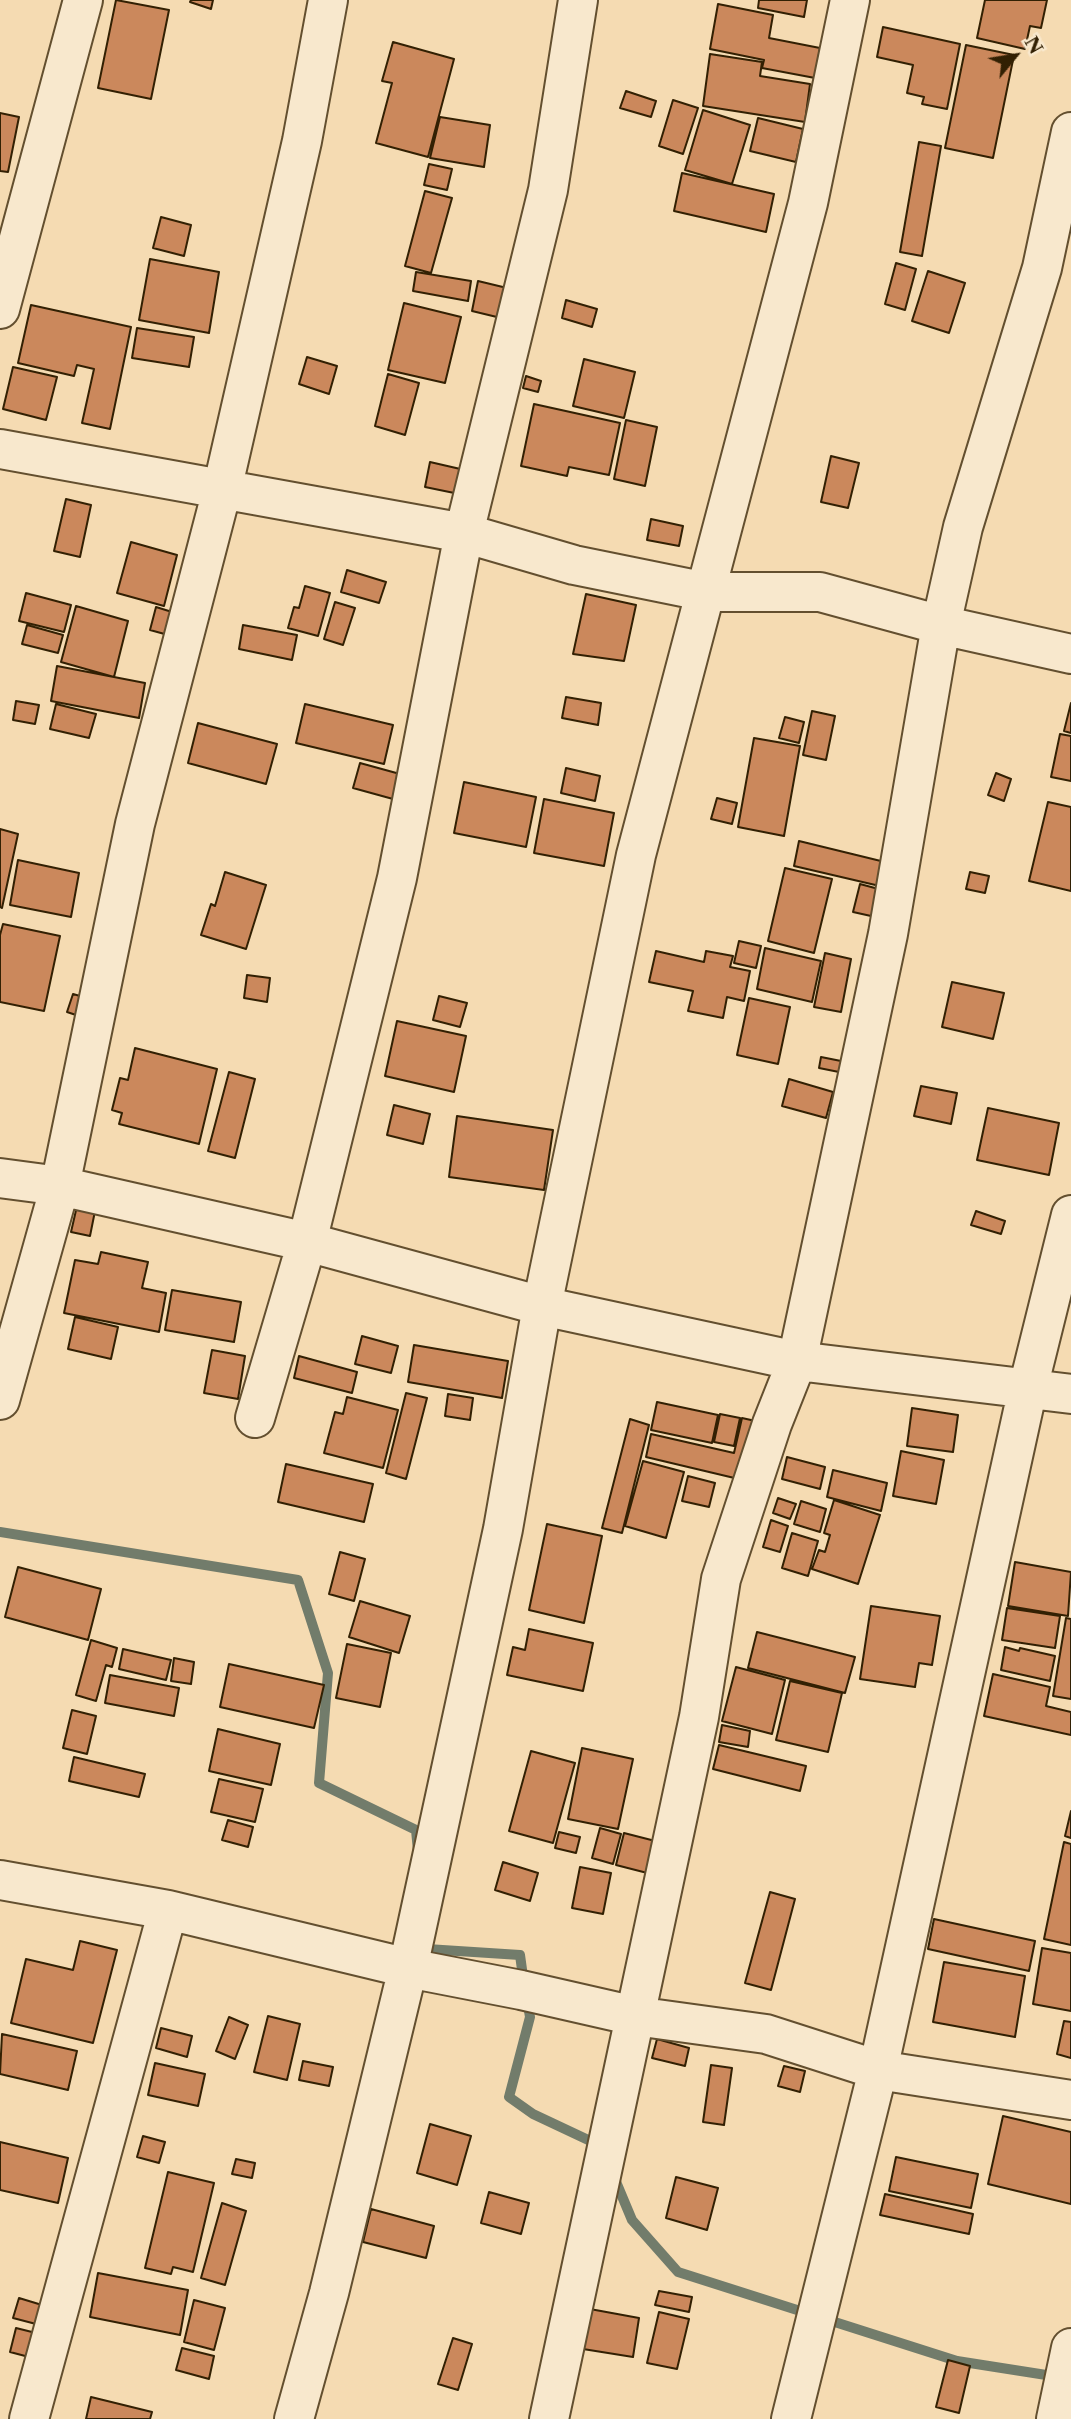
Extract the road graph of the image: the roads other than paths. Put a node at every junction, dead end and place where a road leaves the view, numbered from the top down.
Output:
1 (83, 0) edge
2 (328, 0) edge
3 (578, 0) edge
4 (850, 0) edge
5 (1071, 132) edge
6 (0, 309) edge
7 (0, 449) edge
8 (222, 490) junction
9 (464, 533) junction
10 (707, 592) junction
11 (942, 625) junction
12 (1071, 654) edge
13 (0, 1178) edge
14 (60, 1186) junction
15 (1071, 1215) edge
16 (307, 1242) junction
17 (542, 1306) junction
18 (797, 1361) junction
19 (1028, 1388) junction
20 (1071, 1394) edge
21 (0, 1400) edge
22 (255, 1418) dead end
23 (0, 1880) edge
24 (168, 1910) junction
25 (408, 1968) junction
26 (635, 2016) junction
27 (878, 2070) junction
28 (1071, 2100) edge
29 (1071, 2348) edge
30 (29, 2419) edge
31 (294, 2419) edge
32 (549, 2419) edge
33 (791, 2419) edge
34 (1056, 2419) edge

1 - 6 street
2 - 8 street
3 - 9 street
4 - 10 street
5 - 11 street
7 - 8 street
8 - 9 street
8 - 14 street
9 - 10 street
9 - 16 street
10 - 11 street
10 - 17 street
11 - 12 street
11 - 18 street
13 - 14 street
14 - 16 street
14 - 21 street
15 - 19 street
16 - 17 street
16 - 22 street
17 - 18 street
17 - 25 street
18 - 19 street
18 - 26 street
19 - 20 street
19 - 27 street
23 - 24 street
24 - 25 street
24 - 30 street
25 - 26 street
25 - 31 street
26 - 27 street
26 - 32 street
27 - 28 street
27 - 33 street
29 - 34 street

